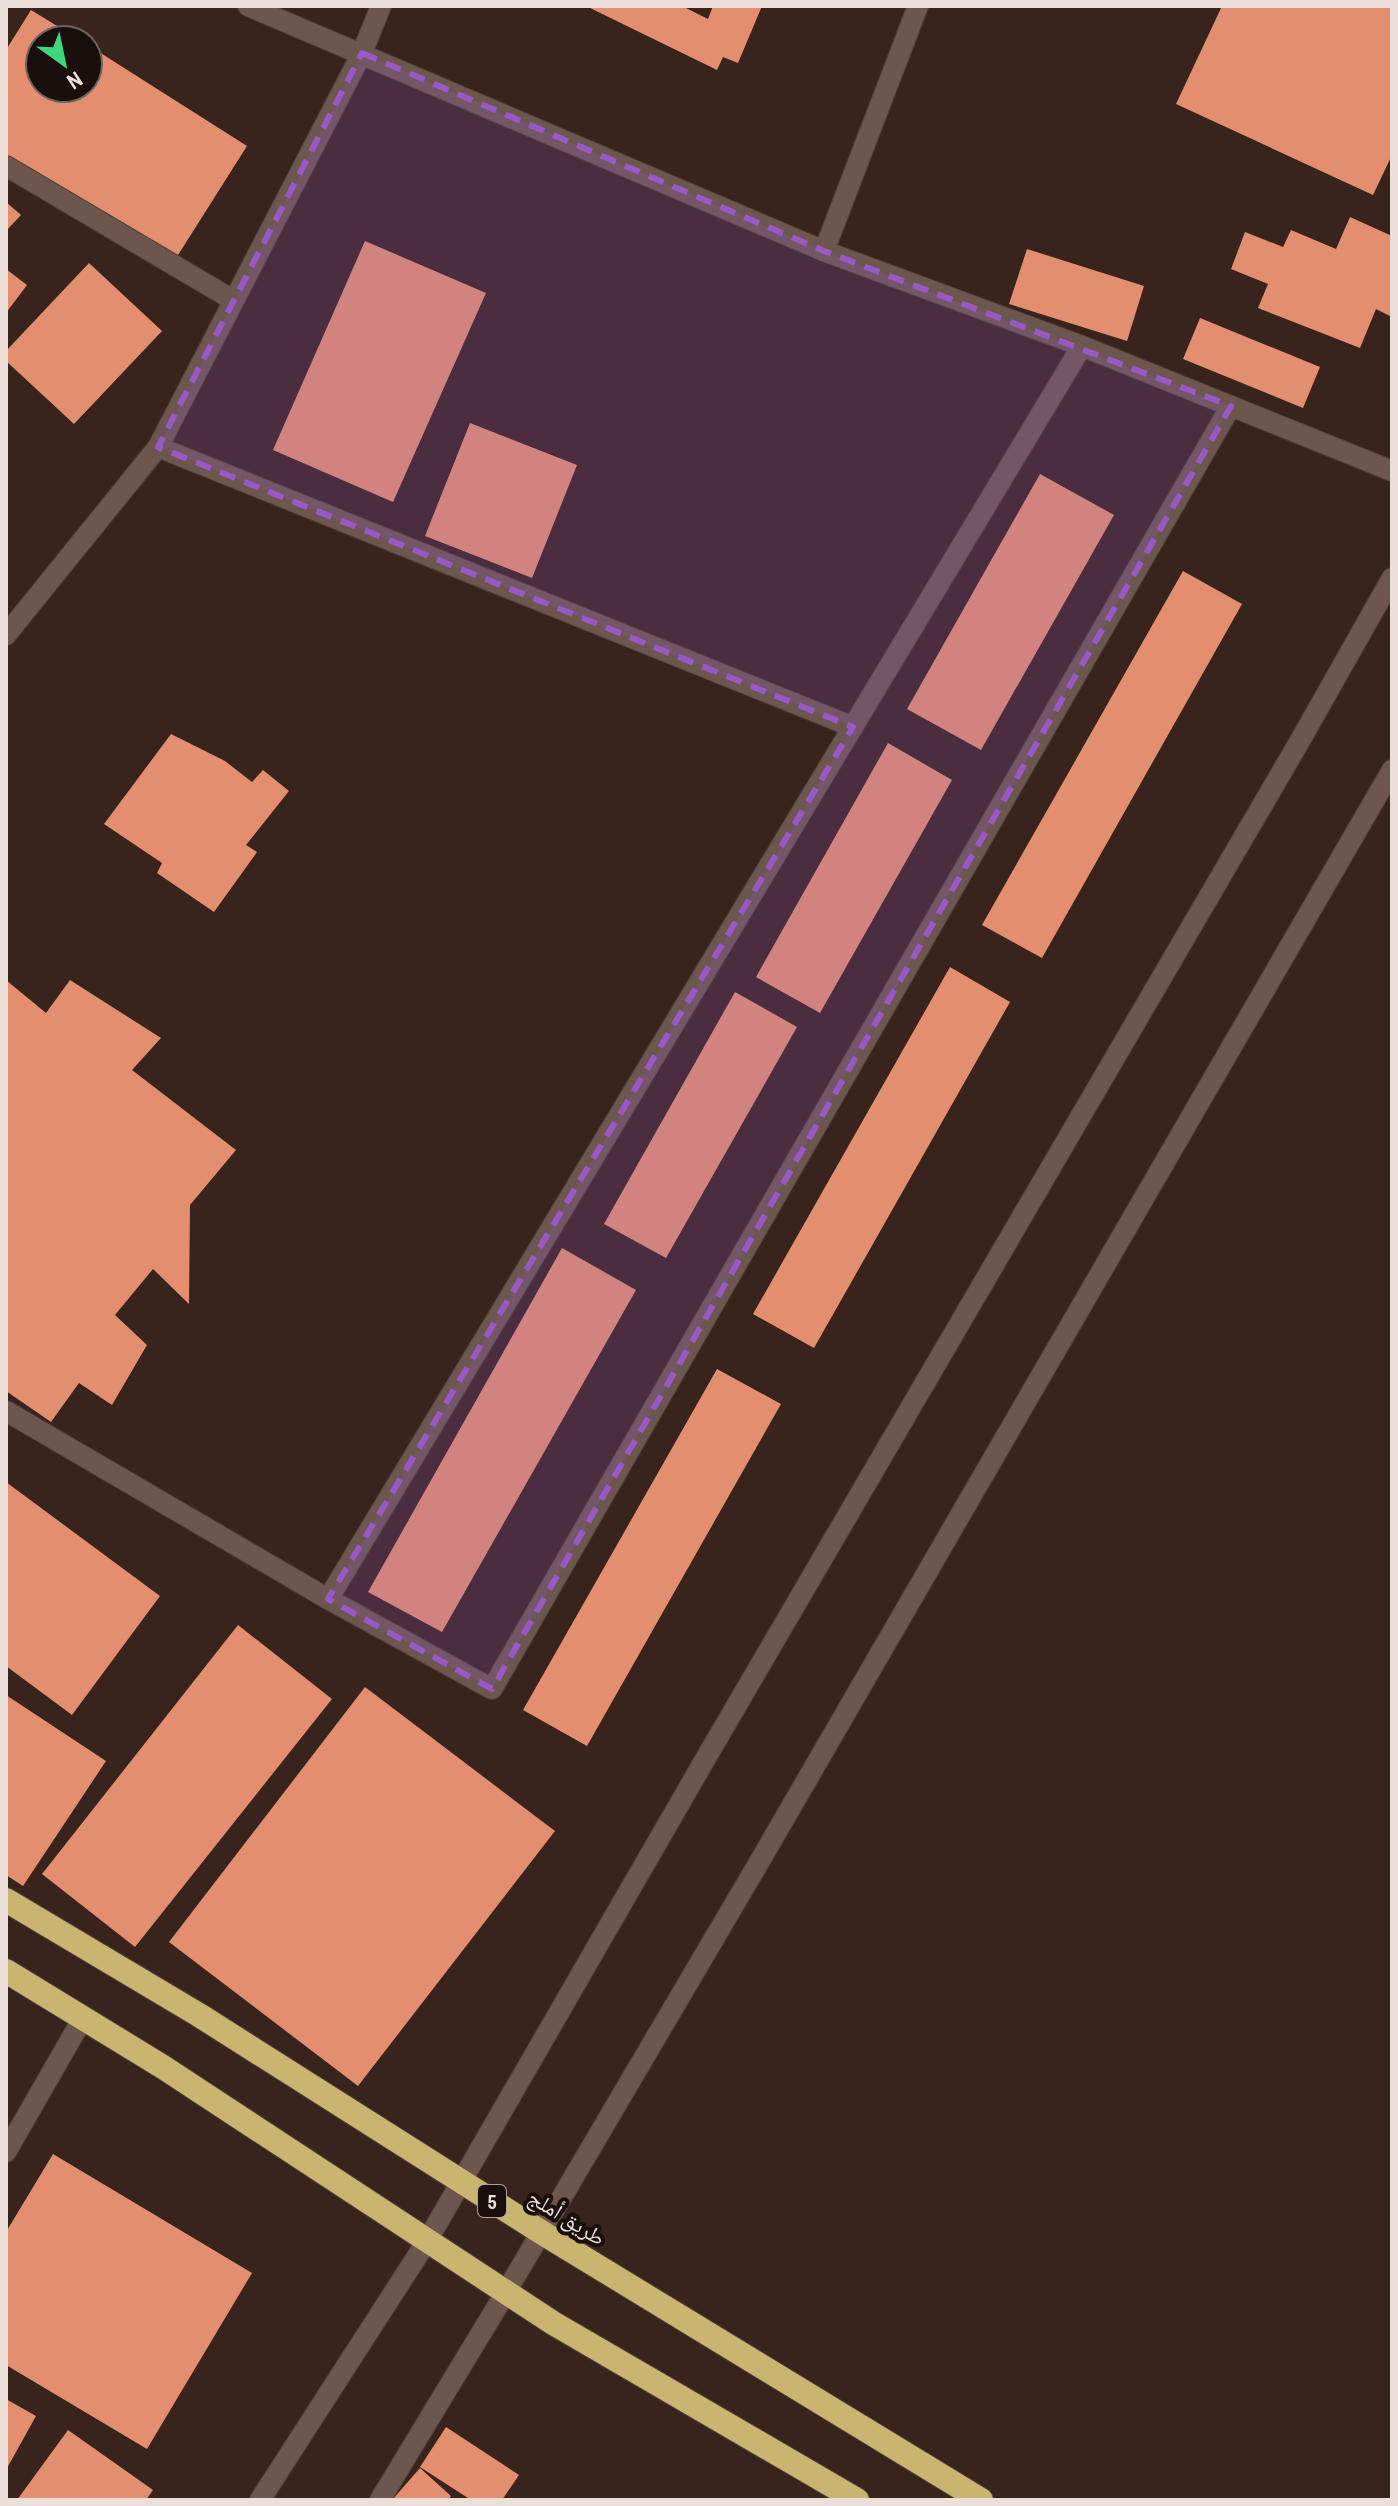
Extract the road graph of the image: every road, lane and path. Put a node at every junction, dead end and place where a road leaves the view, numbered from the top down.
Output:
1 (248, 6) edge
2 (381, 6) edge
3 (918, 6) edge
4 (362, 53) junction
5 (6, 166) edge
6 (824, 251) junction
7 (233, 300) junction
8 (1082, 346) junction
9 (1231, 406) junction
10 (158, 447) junction
11 (1392, 471) edge
12 (1392, 578) edge
13 (6, 635) edge
14 (853, 727) junction
15 (1392, 770) edge
16 (6, 1411) edge
17 (328, 1599) junction
18 (6, 1900) edge
19 (6, 1971) edge
20 (83, 2018) junction
21 (6, 2152) edge
22 (461, 2181) junction
23 (541, 2232) junction
24 (427, 2241) junction
25 (506, 2292) junction
26 (260, 2500) edge
27 (380, 2500) edge
28 (857, 2500) edge
29 (981, 2500) edge

1 - 4 street
2 - 4 street
3 - 6 street
4 - 6 street
4 - 7 street
5 - 7 street
6 - 8 street
7 - 10 street
8 - 9 street
8 - 14 street
9 - 11 street
9 - 17 street
10 - 13 street
10 - 14 street
12 - 22 street
14 - 17 street
15 - 23 street
16 - 17 street
18 - 22 highway, طريق أملج / 5
19 - 20 highway
20 - 21 street
20 - 24 highway
22 - 23 highway, طريق أملج / 5
22 - 24 street
23 - 25 street
23 - 29 highway, طريق أملج / 5
24 - 25 highway
24 - 26 street
25 - 27 street
25 - 28 highway

